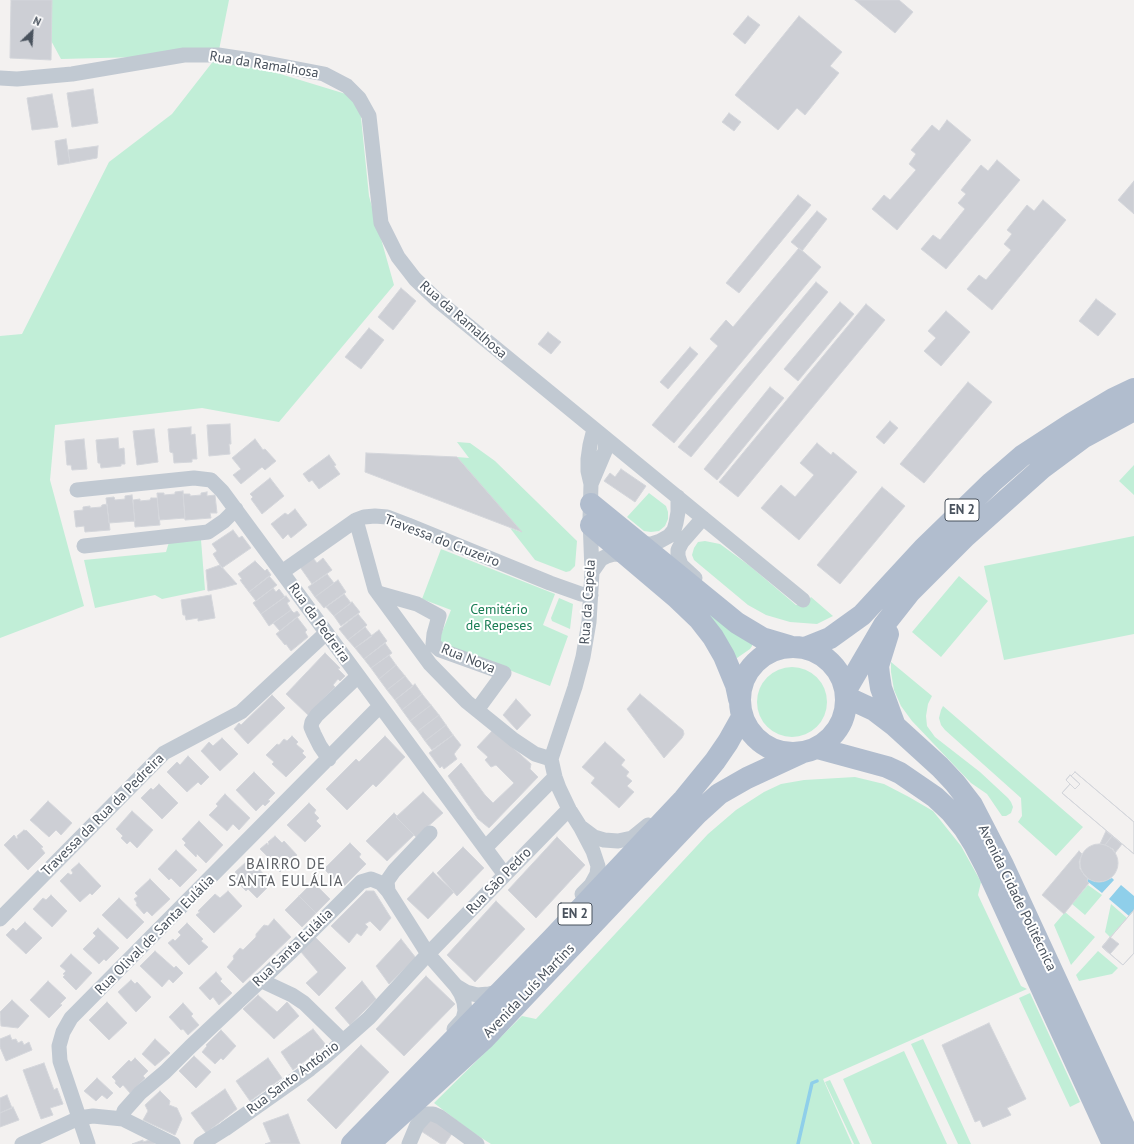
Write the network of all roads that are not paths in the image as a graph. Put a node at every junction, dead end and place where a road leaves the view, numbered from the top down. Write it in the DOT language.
graph roads {
  1 [pos="0,78"];
  2 [pos="1134,389"];
  3 [pos="1134,410"];
  4 [pos="594,429"];
  5 [pos="606,439"];
  6 [pos="77,490"];
  7 [pos="678,497"];
  8 [pos="591,508"];
  9 [pos="236,509"];
  10 [pos="703,518"];
  11 [pos="356,520"];
  12 [pos="84,546"];
  13 [pos="634,550"];
  14 [pos="670,568"];
  15 [pos="282,572"];
  16 [pos="592,572"];
  17 [pos="378,593"];
  18 [pos="591,594"];
  19 [pos="803,600"];
  20 [pos="720,609"];
  21 [pos="892,614"];
  22 [pos="326,633"];
  23 [pos="797,647"];
  24 [pos="358,676"];
  25 [pos="846,693"];
  26 [pos="380,706"];
  27 [pos="740,708"];
  28 [pos="477,710"];
  29 [pos="895,726"];
  30 [pos="809,751"];
  31 [pos="329,759"];
  32 [pos="550,759"];
  33 [pos="555,777"];
  34 [pos="684,799"];
  35 [pos="569,809"];
  36 [pos="581,828"];
  37 [pos="430,833"];
  38 [pos="485,848"];
  39 [pos="505,875"];
  40 [pos="388,891"];
  41 [pos="0,919"];
  42 [pos="560,930"];
  43 [pos="428,954"];
  44 [pos="260,980"];
  45 [pos="456,986"];
  46 [pos="501,991"];
  47 [pos="343,1041"];
  48 [pos="429,1066"];
  49 [pos="402,1105"];
  50 [pos="79,1118"];
  51 [pos="123,1119"];
  52 [pos="22,1144"];
  53 [pos="88,1144"];
  54 [pos="173,1144"];
  55 [pos="202,1144"];
  56 [pos="352,1144"];
  57 [pos="361,1144"];
  58 [pos="369,1144"];
  59 [pos="382,1144"];
  60 [pos="409,1144"];
  61 [pos="477,1144"];
  62 [pos="1113,1144"];
  63 [pos="1132,1144"];
  1 -- 4 [label="street, Rua da Ramalhosa"];
  2 -- 23 [label="main road, EN 2"];
  3 -- 21 [label="main road, EN 2"];
  4 -- 5 [label="street, Rua da Ramalhosa"];
  4 -- 8 [label="street"];
  5 -- 7 [label="street, Rua da Ramalhosa"];
  5 -- 8 [label="street, Rua da Capela"];
  6 -- 9 [label="street, Rua da Pedreira"];
  7 -- 10 [label="street, Rua da Ramalhosa"];
  7 -- 13 [label="street"];
  8 -- 13 [label="main road"];
  8 -- 14 [label="street"];
  8 -- 16 [label="street, Rua da Capela"];
  9 -- 12 [label="street"];
  9 -- 15 [label="street, Rua da Pedreira"];
  10 -- 19 [label="street, Rua da Ramalhosa"];
  10 -- 20 [label="street"];
  11 -- 15 [label="street, Travessa do Cruzeiro"];
  11 -- 17 [label="street, Rua Nova"];
  11 -- 18 [label="street, Travessa do Cruzeiro"];
  13 -- 14 [label="main road"];
  13 -- 16 [label="street"];
  13 -- 27 [label="main road"];
  14 -- 20 [label="main road"];
  15 -- 22 [label="street, Rua da Pedreira"];
  16 -- 18 [label="street, Rua da Capela"];
  17 -- 28 [label="street, Rua Nova"];
  17 -- 28 [label="street, Rua Nova"];
  18 -- 32 [label="street, Rua da Capela"];
  20 -- 23 [label="main road"];
  21 -- 25 [label="main road, EN 2"];
  21 -- 29 [label="main road"];
  22 -- 24 [label="street, Rua da Pedreira"];
  22 -- 41 [label="street, Travessa da Rua da Pedreira"];
  23 -- 25 [label="main road"];
  23 -- 27 [label="main road, EN 2"];
  24 -- 26 [label="street, Rua da Pedreira"];
  24 -- 31 [label="street"];
  25 -- 29 [label="main road, Avenida Cidade Politécnica"];
  25 -- 30 [label="main road, EN 2"];
  26 -- 31 [label="street, Rua Olival de Santa Eulália"];
  26 -- 38 [label="street, Rua da Pedreira"];
  27 -- 30 [label="main road"];
  27 -- 34 [label="main road, Avenida Luís Martins / EN 2"];
  28 -- 32 [label="street, Rua Nova"];
  29 -- 63 [label="main road, Avenida Cidade Politécnica"];
  30 -- 49 [label="main road, Avenida Luís Martins / EN 2"];
  30 -- 62 [label="main road, Avenida Cidade Politécnica"];
  31 -- 50 [label="street, Rua Olival de Santa Eulália"];
  32 -- 33 [label="street"];
  33 -- 35 [label="street"];
  33 -- 38 [label="street"];
  34 -- 36 [label="street"];
  34 -- 42 [label="main road, Avenida Luís Martins / EN 2"];
  35 -- 36 [label="street"];
  35 -- 39 [label="street, Rua São Pedro"];
  36 -- 42 [label="street"];
  37 -- 40 [label="street"];
  38 -- 39 [label="street, Rua da Pedreira"];
  39 -- 43 [label="street, Rua São Pedro"];
  40 -- 43 [label="street, Rua Santa Eulália"];
  40 -- 44 [label="street, Rua Santa Eulália"];
  42 -- 46 [label="main road, Avenida Luís Martins / EN 2"];
  43 -- 45 [label="street, Rua Santa Eulália"];
  43 -- 47 [label="street, Rua Santo António"];
  44 -- 47 [label="street"];
  44 -- 51 [label="street, Rua Santa Eulália"];
  45 -- 46 [label="street"];
  45 -- 48 [label="street"];
  46 -- 48 [label="main road, Avenida Luís Martins / EN 2"];
  47 -- 55 [label="street, Rua Santo António"];
  48 -- 49 [label="main road, Avenida Luís Martins / EN 2"];
  49 -- 56 [label="main road, Avenida Luís Martins"];
  49 -- 57 [label="street"];
  49 -- 58 [label="main road, Avenida Luís Martins"];
  49 -- 59 [label="street"];
  50 -- 51 [label="street"];
  50 -- 52 [label="street"];
  50 -- 53 [label="street, Rua Olival de Santa Eulália"];
  51 -- 54 [label="street"];
  60 -- 61 [label="street"];
}
